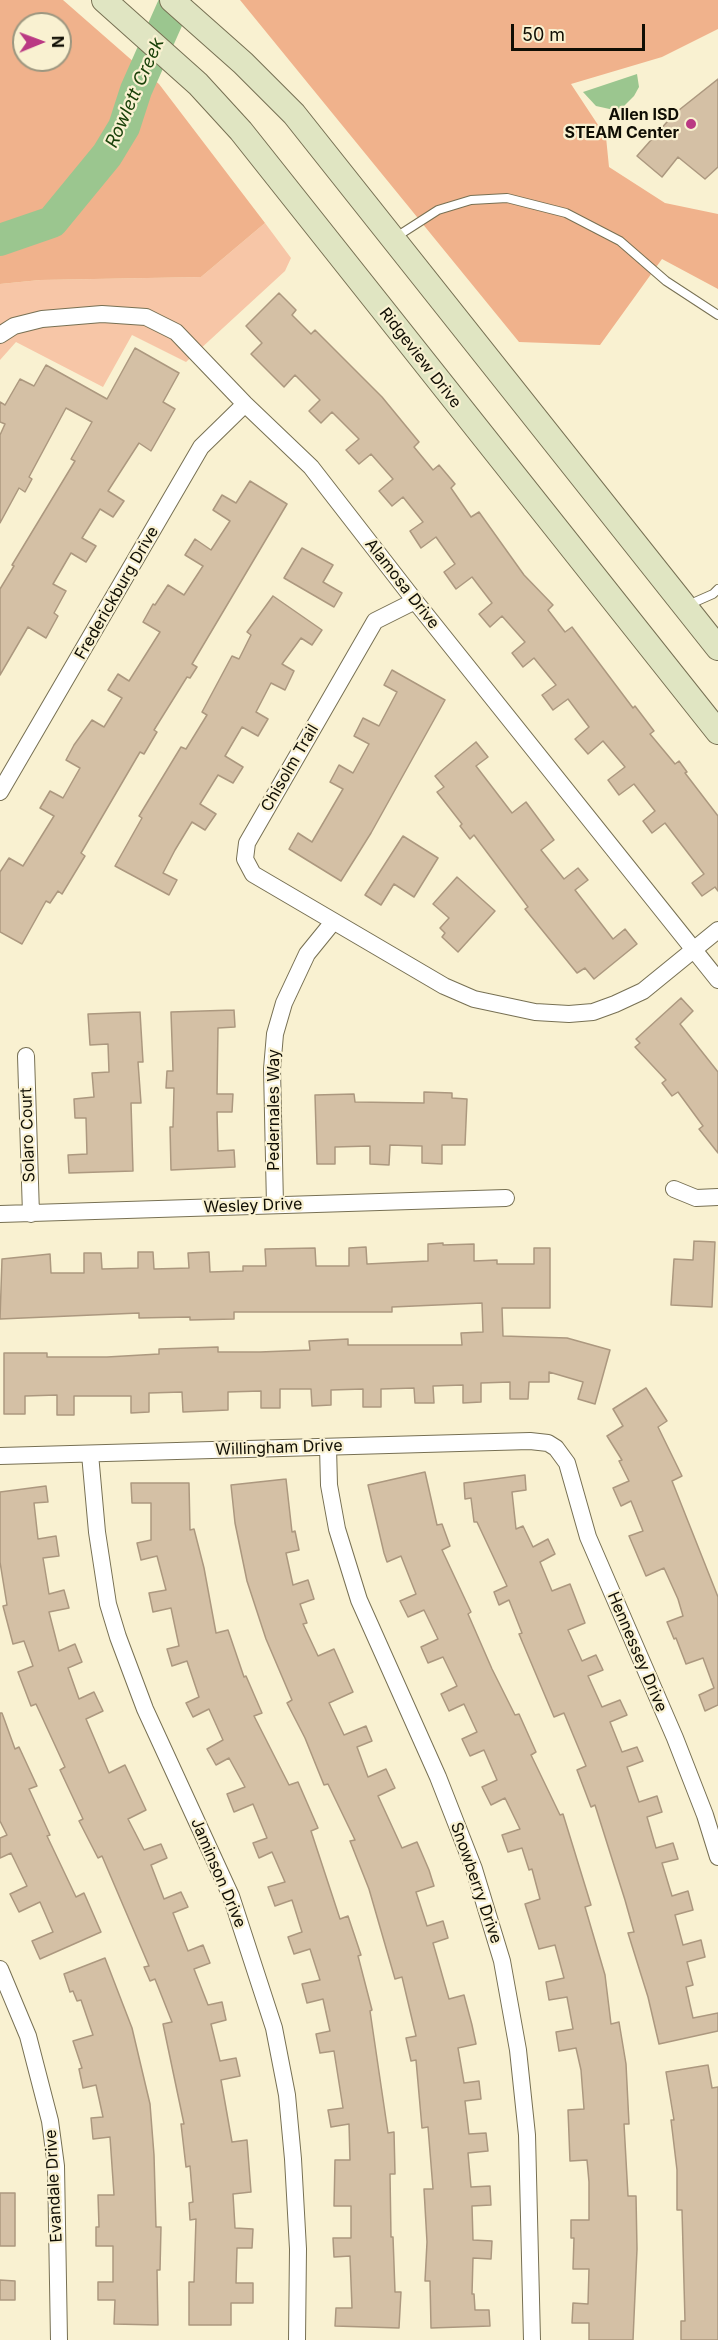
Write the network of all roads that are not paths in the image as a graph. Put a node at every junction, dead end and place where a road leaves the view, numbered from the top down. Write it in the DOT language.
graph roads {
  1 [pos="104,0"];
  2 [pos="172,0"];
  3 [pos="393,239"];
  4 [pos="718,315"];
  5 [pos="7,331"];
  6 [pos="245,404"];
  7 [pos="718,589"];
  8 [pos="415,601"];
  9 [pos="685,606"];
  10 [pos="718,648"];
  11 [pos="718,732"];
  12 [pos="0,792"];
  13 [pos="333,922"];
  14 [pos="718,930"];
  15 [pos="693,950"];
  16 [pos="718,980"];
  17 [pos="26,1056"];
  18 [pos="674,1189"];
  19 [pos="506,1197"];
  20 [pos="718,1197"];
  21 [pos="275,1205"];
  22 [pos="0,1214"];
  23 [pos="31,1214"];
  24 [pos="328,1447"];
  25 [pos="556,1448"];
  26 [pos="90,1454"];
  27 [pos="0,1456"];
  28 [pos="718,1857"];
  29 [pos="0,1969"];
  30 [pos="58,2340"];
  31 [pos="297,2340"];
  32 [pos="532,2340"];
  1 -- 11 [label="main road, Ridgeview Drive"];
  2 -- 3 [label="main road"];
  3 -- 4 [label="lane"];
  3 -- 9 [label="main road"];
  5 -- 6 [label="street, Alamosa Drive"];
  6 -- 8 [label="street, Alamosa Drive"];
  6 -- 12 [label="street, Frederickburg Drive"];
  7 -- 9 [label="lane"];
  8 -- 13 [label="street, Chisolm Trail"];
  8 -- 15 [label="street, Alamosa Drive"];
  9 -- 10 [label="main road"];
  13 -- 15 [label="street, Chisolm Trail"];
  13 -- 21 [label="street, Pedernales Way"];
  14 -- 15 [label="street, Chisolm Trail"];
  15 -- 16 [label="street, Alamosa Drive"];
  17 -- 23 [label="street, Solaro Court"];
  18 -- 20 [label="street"];
  19 -- 21 [label="street, Wesley Drive"];
  21 -- 23 [label="street, Wesley Drive"];
  22 -- 23 [label="street, Wesley Drive"];
  24 -- 25 [label="street, Willingham Drive"];
  24 -- 26 [label="street, Willingham Drive"];
  24 -- 32 [label="street, Snowberry Drive"];
  25 -- 28 [label="street, Hennessey Drive"];
  26 -- 27 [label="street, Willingham Drive"];
  26 -- 31 [label="street, Jaminson Drive"];
  29 -- 30 [label="street, Evandale Drive"];
}
